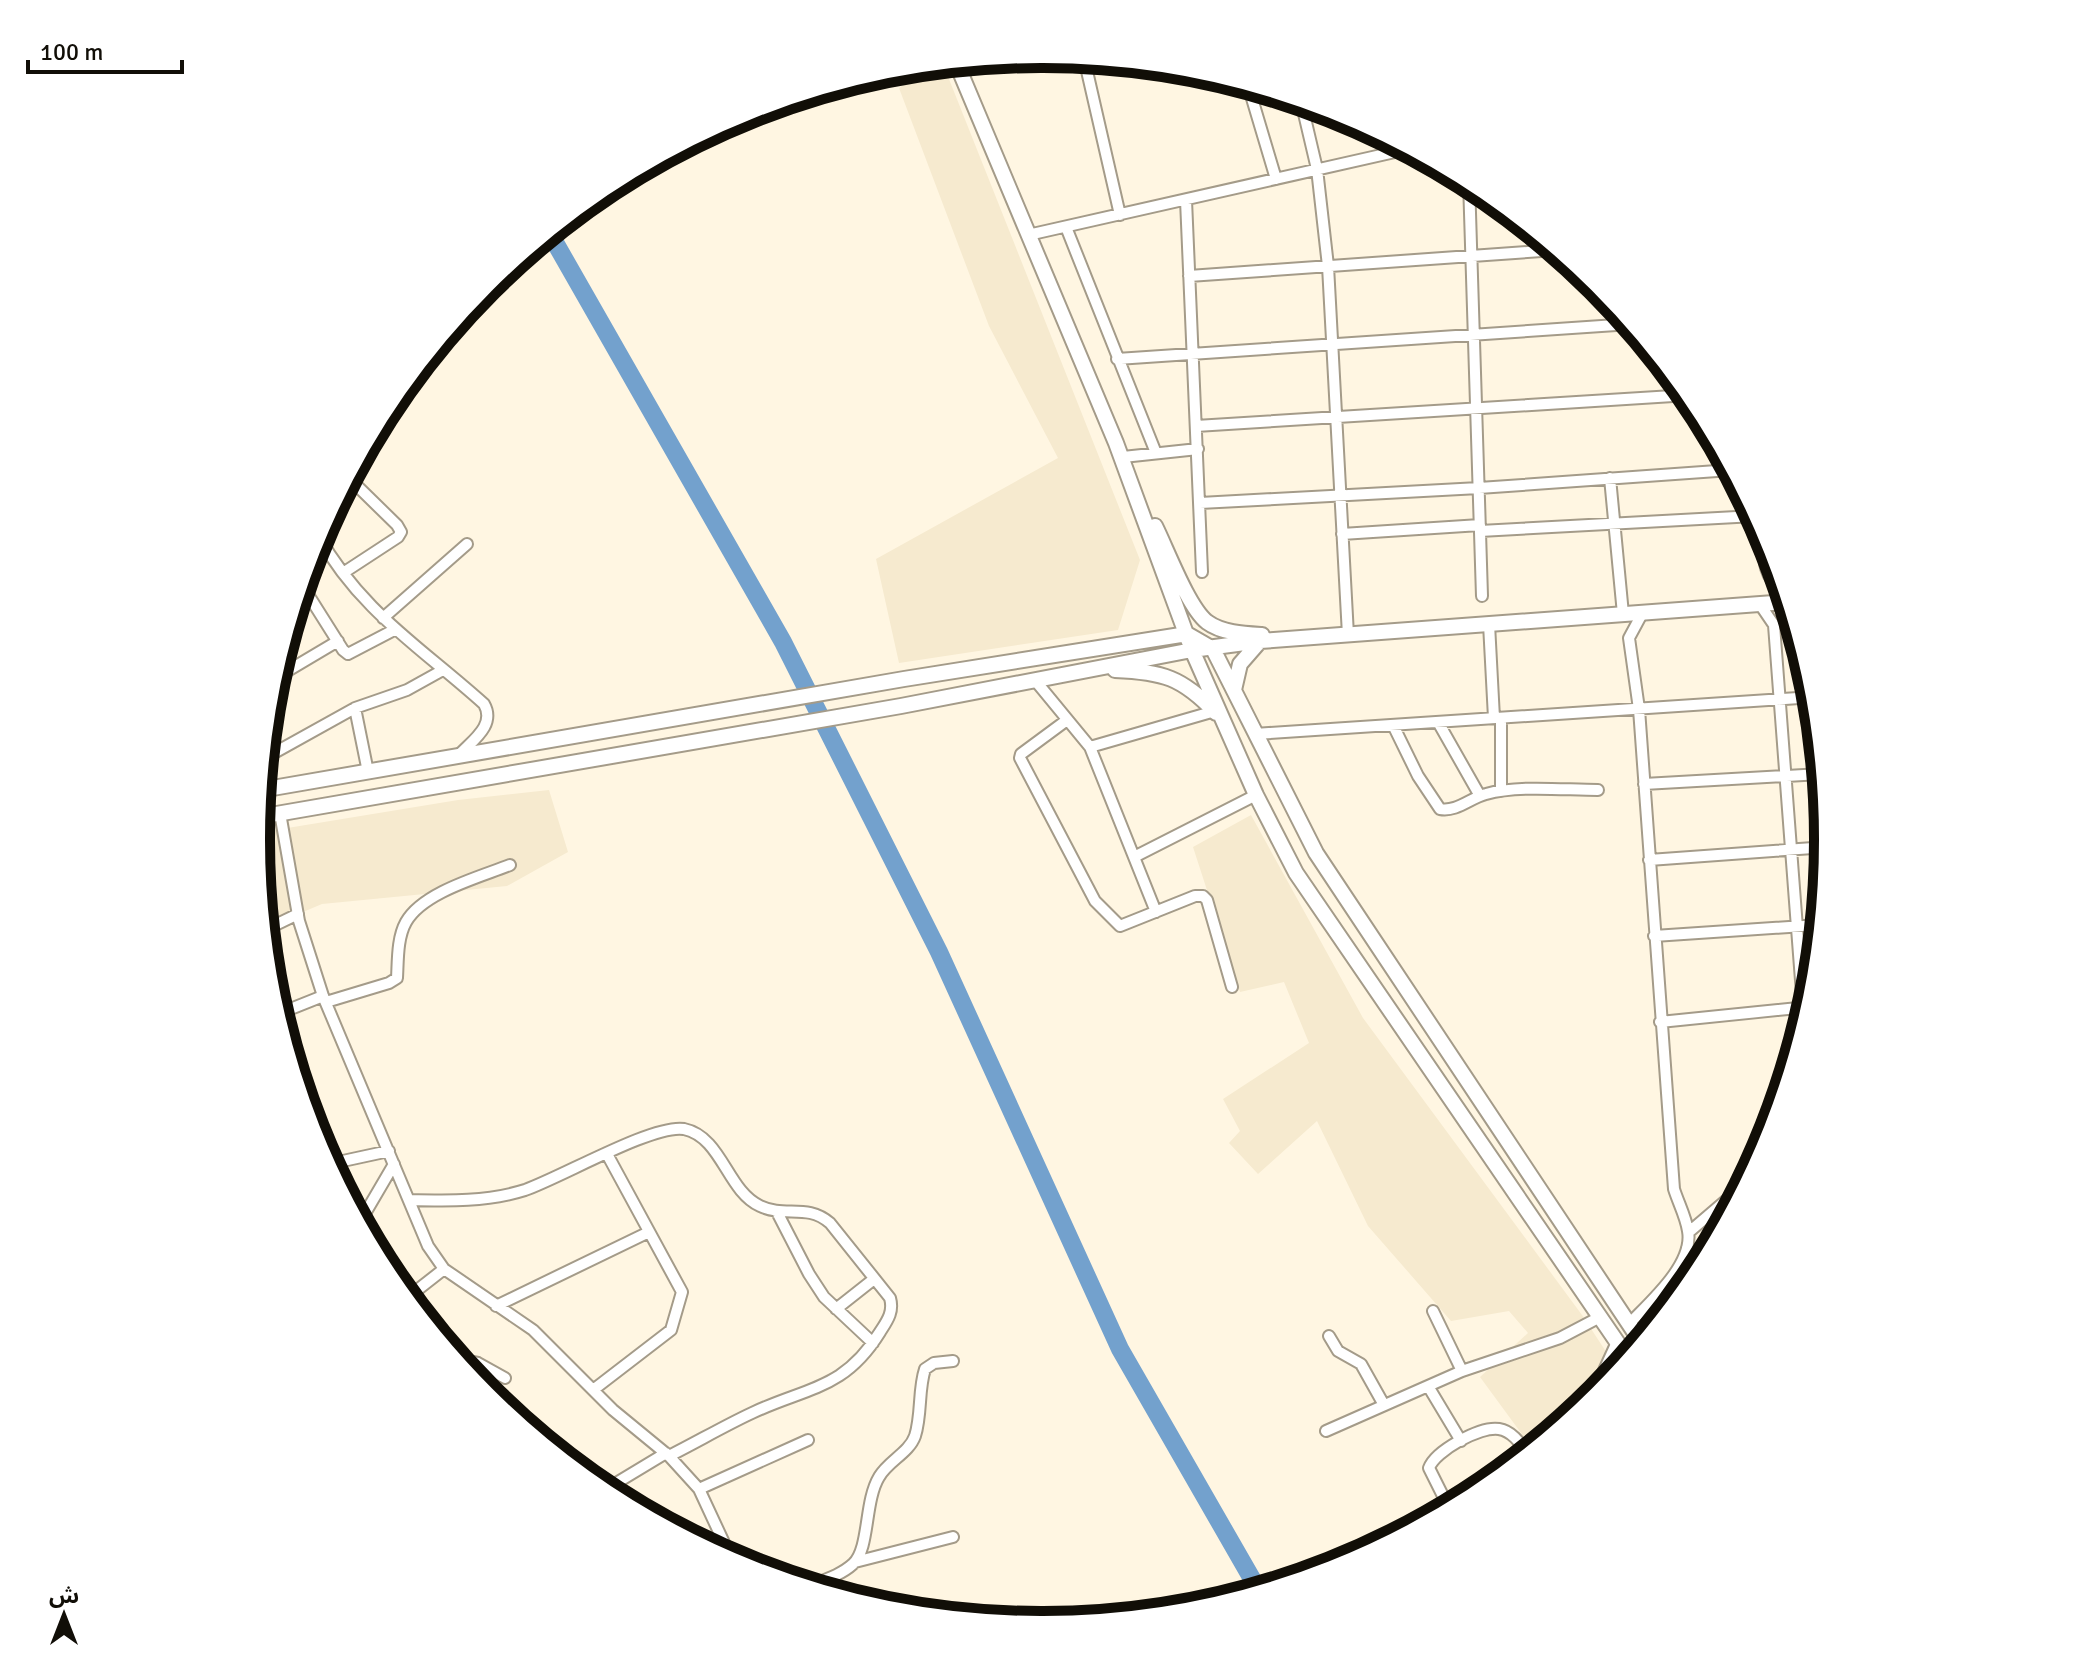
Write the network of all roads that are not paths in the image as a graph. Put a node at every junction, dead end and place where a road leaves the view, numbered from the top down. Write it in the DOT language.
graph roads {
  1 [pos="1087,70"];
  2 [pos="961,73"];
  3 [pos="1252,97"];
  4 [pos="1304,114"];
  5 [pos="1392,153"];
  6 [pos="1317,169"];
  7 [pos="1276,179"];
  8 [pos="1470,197"];
  9 [pos="1186,200"];
  10 [pos="1120,215"];
  11 [pos="1066,227"];
  12 [pos="1028,235"];
  13 [pos="1541,251"];
  14 [pos="1472,256"];
  15 [pos="1328,266"];
  16 [pos="1189,276"];
  17 [pos="1617,325"];
  18 [pos="1475,335"];
  19 [pos="1332,344"];
  20 [pos="1193,353"];
  21 [pos="1117,359"];
  22 [pos="1672,396"];
  23 [pos="1477,408"];
  24 [pos="1337,417"];
  25 [pos="1196,426"];
  26 [pos="1116,443"];
  27 [pos="1198,449"];
  28 [pos="1156,453"];
  29 [pos="1123,457"];
  30 [pos="1719,471"];
  31 [pos="1610,478"];
  32 [pos="357,486"];
  33 [pos="1479,488"];
  34 [pos="1340,495"];
  35 [pos="1200,503"];
  36 [pos="1743,517"];
  37 [pos="1613,524"];
  38 [pos="1480,528"];
  39 [pos="1342,534"];
  40 [pos="467,544"];
  41 [pos="328,552"];
  42 [pos="1202,572"];
  43 [pos="343,573"];
  44 [pos="1482,596"];
  45 [pos="310,597"];
  46 [pos="1776,602"];
  47 [pos="1759,603"];
  48 [pos="1643,612"];
  49 [pos="1623,614"];
  50 [pos="383,618"];
  51 [pos="1489,624"];
  52 [pos="394,630"];
  53 [pos="1187,634"];
  54 [pos="1348,635"];
  55 [pos="1320,637"];
  56 [pos="338,641"];
  57 [pos="1260,641"];
  58 [pos="1213,649"];
  59 [pos="1192,650"];
  60 [pos="1090,668"];
  61 [pos="290,670"];
  62 [pos="443,670"];
  63 [pos="1034,679"];
  64 [pos="1234,690"];
  65 [pos="1800,698"];
  66 [pos="1781,699"];
  67 [pos="355,708"];
  68 [pos="1639,709"];
  69 [pos="1218,715"];
  70 [pos="1497,718"];
  71 [pos="1067,720"];
  72 [pos="1438,722"];
  73 [pos="1393,725"];
  74 [pos="1255,734"];
  75 [pos="1090,747"];
  76 [pos="276,752"];
  77 [pos="458,757"];
  78 [pos="368,772"];
  79 [pos="1811,775"];
  80 [pos="1787,776"];
  81 [pos="1644,784"];
  82 [pos="272,788"];
  83 [pos="1598,790"];
  84 [pos="1501,791"];
  85 [pos="1256,795"];
  86 [pos="1480,796"];
  87 [pos="280,813"];
  88 [pos="271,815"];
  89 [pos="1814,848"];
  90 [pos="1792,850"];
  91 [pos="1134,857"];
  92 [pos="1649,860"];
  93 [pos="510,865"];
  94 [pos="1156,912"];
  95 [pos="298,914"];
  96 [pos="275,925"];
  97 [pos="1798,926"];
  98 [pos="1808,926"];
  99 [pos="1654,936"];
  100 [pos="1802,969"];
  101 [pos="1232,987"];
  102 [pos="325,999"];
  103 [pos="1795,1008"];
  104 [pos="290,1010"];
  105 [pos="1660,1022"];
  106 [pos="389,1151"];
  107 [pos="607,1154"];
  108 [pos="341,1161"];
  109 [pos="394,1164"];
  110 [pos="409,1200"];
  111 [pos="1721,1204"];
  112 [pos="366,1211"];
  113 [pos="777,1212"];
  114 [pos="649,1232"];
  115 [pos="1689,1232"];
  116 [pos="1687,1248"];
  117 [pos="1690,1257"];
  118 [pos="444,1269"];
  119 [pos="874,1279"];
  120 [pos="417,1290"];
  121 [pos="496,1306"];
  122 [pos="836,1309"];
  123 [pos="1433,1311"];
  124 [pos="1600,1317"];
  125 [pos="1629,1324"];
  126 [pos="1635,1333"];
  127 [pos="1329,1336"];
  128 [pos="1617,1342"];
  129 [pos="873,1343"];
  130 [pos="1621,1349"];
  131 [pos="953,1361"];
  132 [pos="475,1362"];
  133 [pos="1607,1365"];
  134 [pos="1462,1371"];
  135 [pos="505,1378"];
  136 [pos="1428,1386"];
  137 [pos="593,1390"];
  138 [pos="1384,1405"];
  139 [pos="1326,1431"];
  140 [pos="808,1440"];
  141 [pos="1461,1441"];
  142 [pos="1521,1444"];
  143 [pos="668,1454"];
  144 [pos="617,1483"];
  145 [pos="699,1489"];
  146 [pos="1444,1498"];
  147 [pos="953,1537"];
  148 [pos="723,1541"];
  149 [pos="855,1562"];
  150 [pos="824,1579"];
  1 -- 10 [label="street"];
  2 -- 12 [label="street"];
  3 -- 7 [label="street"];
  4 -- 6 [label="street"];
  5 -- 6 [label="street"];
  6 -- 7 [label="street"];
  6 -- 15 [label="street"];
  7 -- 9 [label="street"];
  8 -- 14 [label="street"];
  9 -- 10 [label="street"];
  9 -- 16 [label="street"];
  10 -- 11 [label="street"];
  11 -- 12 [label="street"];
  11 -- 21 [label="street"];
  12 -- 26 [label="street"];
  13 -- 14 [label="street"];
  14 -- 15 [label="street"];
  14 -- 18 [label="street"];
  15 -- 16 [label="street"];
  15 -- 19 [label="street"];
  16 -- 20 [label="street"];
  17 -- 18 [label="street"];
  18 -- 19 [label="street"];
  18 -- 23 [label="street"];
  19 -- 20 [label="street"];
  19 -- 24 [label="street"];
  20 -- 21 [label="street"];
  20 -- 25 [label="street"];
  21 -- 28 [label="street"];
  22 -- 23 [label="street"];
  23 -- 24 [label="street"];
  23 -- 33 [label="street"];
  24 -- 25 [label="street"];
  24 -- 34 [label="street"];
  25 -- 27 [label="street"];
  26 -- 29 [label="street"];
  26 -- 53 [label="street"];
  27 -- 28 [label="street"];
  27 -- 35 [label="street"];
  28 -- 29 [label="street"];
  29 -- 55 [label="street"];
  30 -- 31 [label="street"];
  31 -- 33 [label="street"];
  31 -- 37 [label="street"];
  32 -- 43 [label="street"];
  33 -- 34 [label="street"];
  33 -- 38 [label="street"];
  34 -- 35 [label="street"];
  34 -- 39 [label="street"];
  35 -- 42 [label="street"];
  36 -- 37 [label="street"];
  37 -- 38 [label="street"];
  37 -- 49 [label="street"];
  38 -- 39 [label="street"];
  38 -- 44 [label="street"];
  39 -- 54 [label="street"];
  40 -- 50 [label="street"];
  41 -- 43 [label="street"];
  43 -- 50 [label="street"];
  45 -- 56 [label="street"];
  46 -- 47 [label="street"];
  47 -- 48 [label="street"];
  47 -- 66 [label="street"];
  48 -- 49 [label="street"];
  48 -- 68 [label="street"];
  49 -- 51 [label="street"];
  50 -- 52 [label="street"];
  51 -- 54 [label="street"];
  51 -- 70 [label="street"];
  52 -- 56 [label="street"];
  52 -- 62 [label="street"];
  53 -- 58 [label="street"];
  53 -- 59 [label="street"];
  53 -- 77 [label="street"];
  54 -- 55 [label="street"];
  55 -- 57 [label="street"];
  56 -- 61 [label="street"];
  57 -- 58 [label="street"];
  57 -- 64 [label="street"];
  58 -- 59 [label="street"];
  58 -- 64 [label="street"];
  59 -- 60 [label="street"];
  59 -- 69 [label="street"];
  60 -- 63 [label="street"];
  60 -- 69 [label="street"];
  62 -- 67 [label="street"];
  62 -- 77 [label="street"];
  63 -- 71 [label="street"];
  63 -- 87 [label="street"];
  64 -- 74 [label="street"];
  65 -- 66 [label="street"];
  66 -- 68 [label="street"];
  66 -- 80 [label="street"];
  67 -- 76 [label="street"];
  67 -- 78 [label="street"];
  68 -- 70 [label="street"];
  68 -- 81 [label="street"];
  69 -- 75 [label="street"];
  69 -- 85 [label="street"];
  70 -- 72 [label="street"];
  70 -- 84 [label="street"];
  71 -- 75 [label="street"];
  71 -- 94 [label="street"];
  72 -- 73 [label="street"];
  72 -- 86 [label="street"];
  73 -- 74 [label="street"];
  73 -- 86 [label="street"];
  74 -- 125 [label="street"];
  75 -- 91 [label="street"];
  77 -- 78 [label="street"];
  78 -- 82 [label="street"];
  79 -- 80 [label="street"];
  80 -- 81 [label="street"];
  80 -- 90 [label="street"];
  81 -- 92 [label="street"];
  83 -- 84 [label="street"];
  84 -- 86 [label="street"];
  85 -- 91 [label="street"];
  85 -- 124 [label="street"];
  87 -- 88 [label="street"];
  87 -- 95 [label="street"];
  89 -- 90 [label="street"];
  90 -- 92 [label="street"];
  90 -- 97 [label="street"];
  91 -- 94 [label="street"];
  92 -- 99 [label="street"];
  93 -- 102 [label="street"];
  94 -- 101 [label="street"];
  95 -- 96 [label="street"];
  95 -- 102 [label="street"];
  97 -- 98 [label="street"];
  97 -- 99 [label="street"];
  97 -- 100 [label="street"];
  99 -- 105 [label="street"];
  102 -- 104 [label="street"];
  102 -- 106 [label="street"];
  103 -- 105 [label="street"];
  105 -- 115 [label="street"];
  106 -- 108 [label="street"];
  106 -- 109 [label="street"];
  107 -- 110 [label="street"];
  107 -- 113 [label="street"];
  107 -- 114 [label="street"];
  109 -- 110 [label="street"];
  109 -- 112 [label="street"];
  110 -- 118 [label="street"];
  111 -- 115 [label="street"];
  113 -- 119 [label="street"];
  113 -- 122 [label="street"];
  114 -- 121 [label="street"];
  114 -- 137 [label="street"];
  115 -- 116 [label="street"];
  116 -- 117 [label="street"];
  116 -- 125 [label="street"];
  118 -- 120 [label="street"];
  118 -- 121 [label="street"];
  119 -- 122 [label="street"];
  119 -- 129 [label="street"];
  121 -- 137 [label="street"];
  122 -- 129 [label="street"];
  123 -- 134 [label="street"];
  124 -- 128 [label="street"];
  124 -- 134 [label="street"];
  125 -- 126 [label="street"];
  127 -- 138 [label="street"];
  128 -- 130 [label="street"];
  128 -- 133 [label="street"];
  129 -- 143 [label="street"];
  131 -- 149 [label="street"];
  132 -- 135 [label="street"];
  134 -- 136 [label="street"];
  136 -- 138 [label="street"];
  136 -- 141 [label="street"];
  137 -- 143 [label="street"];
  138 -- 139 [label="street"];
  140 -- 145 [label="street"];
  141 -- 142 [label="street"];
  141 -- 146 [label="street"];
  143 -- 144 [label="street"];
  143 -- 145 [label="street"];
  145 -- 148 [label="street"];
  147 -- 149 [label="street"];
  149 -- 150 [label="street"];
}
